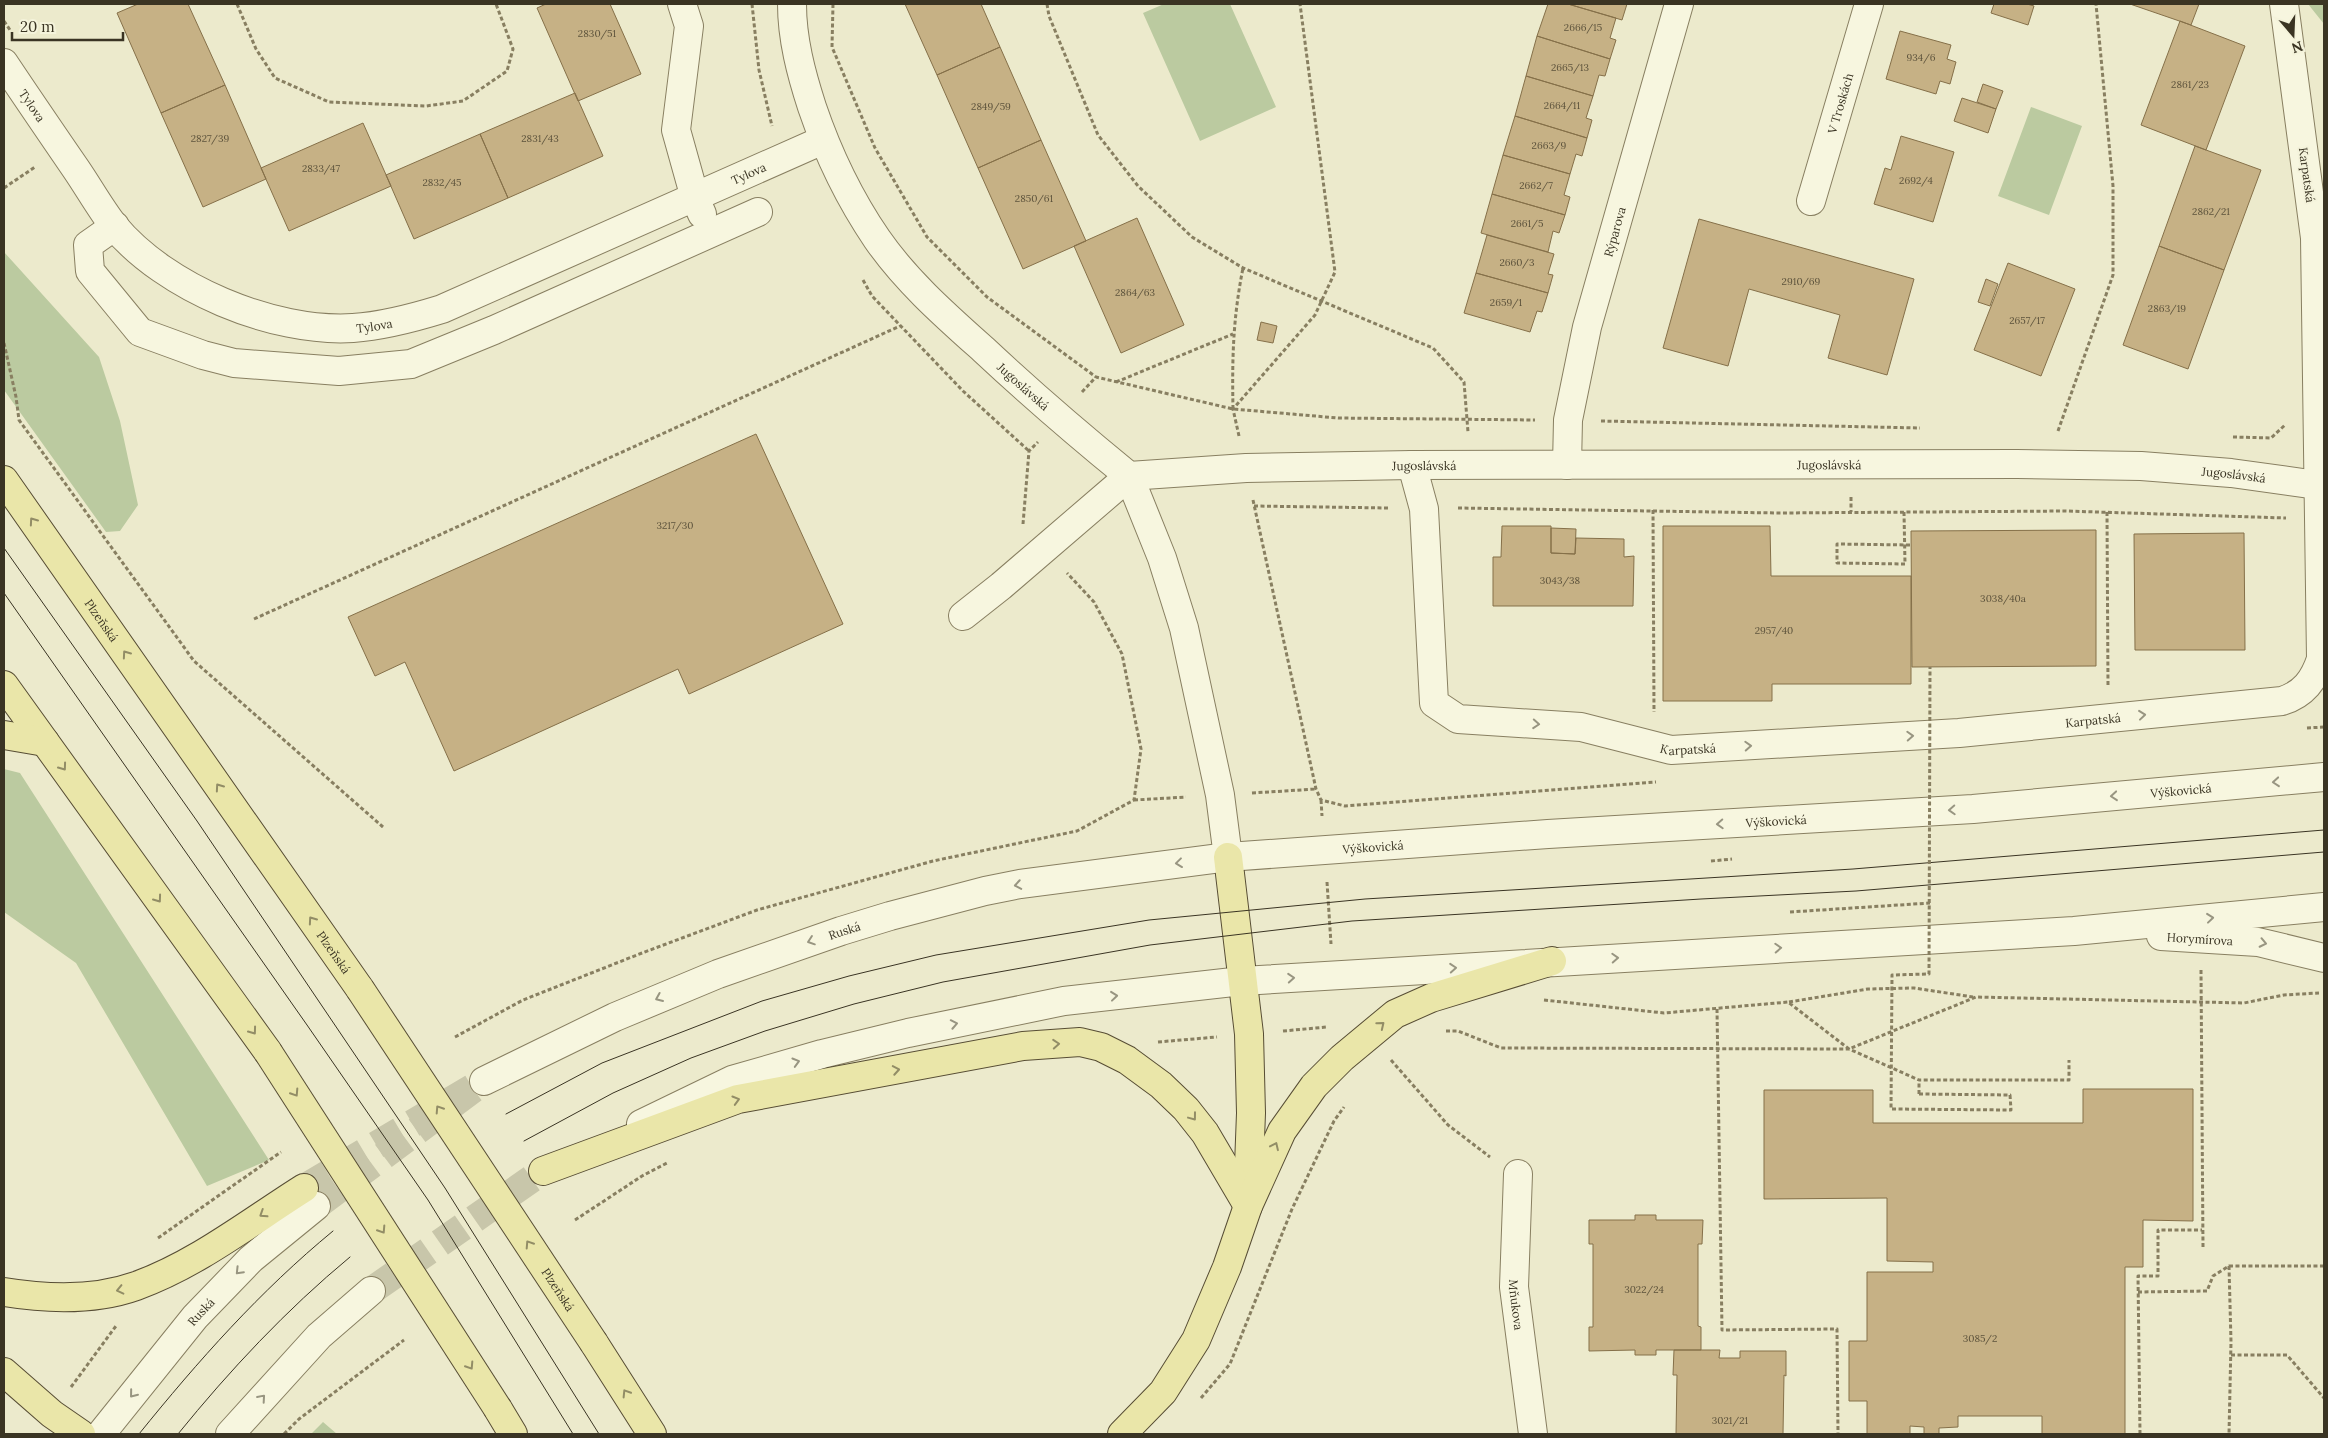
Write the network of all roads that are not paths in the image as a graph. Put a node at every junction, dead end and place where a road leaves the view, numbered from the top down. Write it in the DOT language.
graph roads {
  1 [pos="682,4"];
  2 [pos="792,4"];
  3 [pos="1679,4"];
  4 [pos="1869,4"];
  5 [pos="2284,4"];
  6 [pos="4,64"];
  7 [pos="823,140"];
  8 [pos="695,198"];
  9 [pos="1811,200"];
  10 [pos="758,212"];
  11 [pos="115,226"];
  12 [pos="711,234"];
  13 [pos="1567,464"];
  14 [pos="1412,465"];
  15 [pos="1129,476"];
  16 [pos="4,480"];
  17 [pos="2322,485"];
  18 [pos="963,616"];
  19 [pos="4,685"];
  20 [pos="4,735"];
  21 [pos="44,742"];
  22 [pos="2324,777"];
  23 [pos="1228,857"];
  24 [pos="2324,907"];
  25 [pos="2074,931"];
  26 [pos="2324,958"];
  27 [pos="1552,962"];
  28 [pos="1242,982"];
  29 [pos="484,1081"];
  30 [pos="543,1170"];
  31 [pos="1518,1174"];
  32 [pos="310,1197"];
  33 [pos="1248,1206"];
  34 [pos="372,1291"];
  35 [pos="4,1292"];
  36 [pos="4,1372"];
  37 [pos="81,1434"];
  38 [pos="101,1434"];
  39 [pos="230,1434"];
  40 [pos="513,1434"];
  41 [pos="652,1434"];
  42 [pos="1122,1434"];
  43 [pos="1533,1434"];
  1 -- 8 [label="street"];
  2 -- 7 [label="street, Jugoslávská"];
  3 -- 13 [label="street, Rýparova"];
  4 -- 9 [label="street, V Troskách"];
  5 -- 17 [label="street, Karpatská"];
  6 -- 11 [label="street, Tylova"];
  7 -- 8 [label="street, Tylova"];
  7 -- 15 [label="street, Jugoslávská"];
  8 -- 11 [label="street, Tylova"];
  8 -- 12 [label="street"];
  10 -- 12 [label="street"];
  11 -- 12 [label="street"];
  13 -- 14 [label="street, Jugoslávská"];
  13 -- 17 [label="street, Jugoslávská"];
  14 -- 15 [label="street, Jugoslávská"];
  14 -- 17 [label="street, Karpatská, one-way"];
  15 -- 18 [label="street"];
  15 -- 23 [label="street"];
  41 -- 16 [label="main road, Plzeňská, one-way, bridge"];
  19 -- 21 [label="main road"];
  20 -- 21 [label="main road"];
  21 -- 40 [label="main road, one-way, bridge"];
  22 -- 23 [label="street, Výškovická, one-way"];
  23 -- 28 [label="main road"];
  23 -- 29 [label="street, Ruská, one-way"];
  25 -- 24 [label="street, one-way"];
  25 -- 26 [label="street, Horymírova, one-way"];
  27 -- 25 [label="street, one-way"];
  28 -- 27 [label="street, one-way"];
  33 -- 27 [label="main road, one-way"];
  30 -- 28 [label="street, one-way"];
  28 -- 33 [label="main road"];
  30 -- 33 [label="main road, one-way"];
  31 -- 43 [label="street, Mňukova"];
  32 -- 35 [label="main road, one-way"];
  32 -- 38 [label="street, Ruská, one-way"];
  33 -- 42 [label="main road"];
  39 -- 34 [label="street, one-way"];
  36 -- 37 [label="main road"];
}
